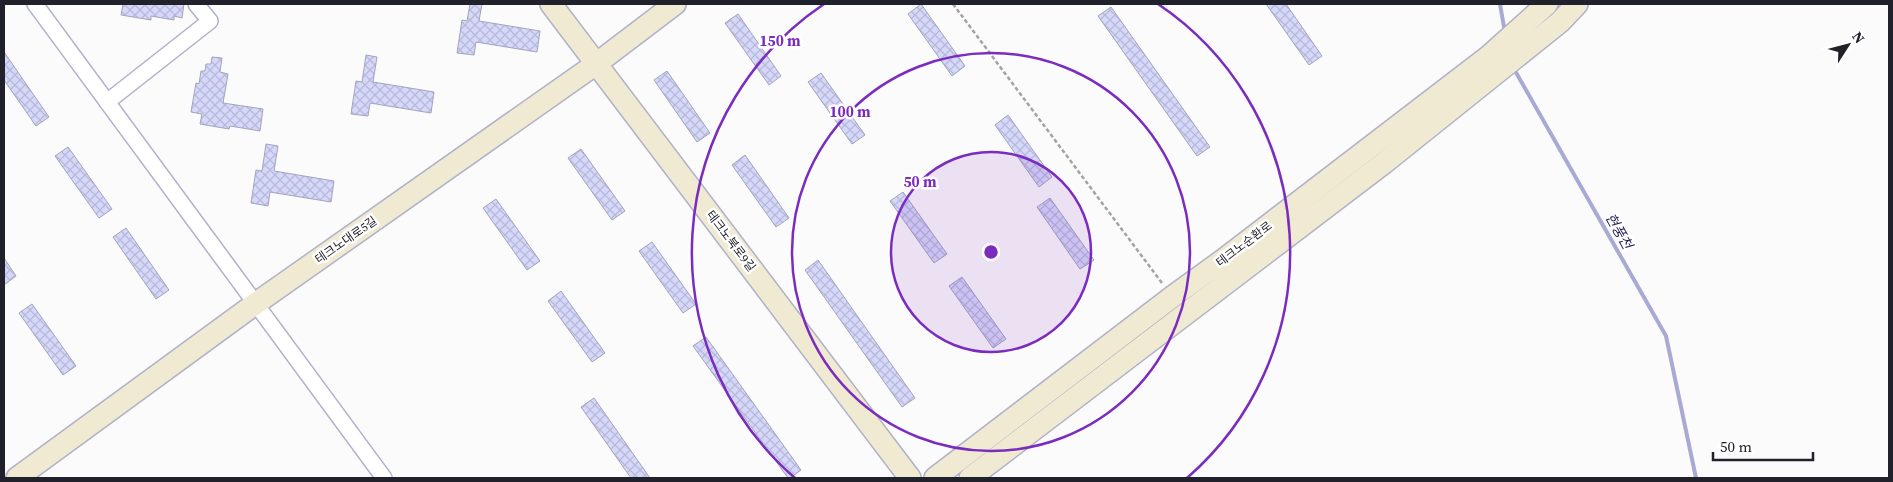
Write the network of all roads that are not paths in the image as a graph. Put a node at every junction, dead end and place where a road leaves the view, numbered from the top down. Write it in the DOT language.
graph roads {
  1 [pos="35,4"];
  2 [pos="196,4"];
  3 [pos="551,4"];
  4 [pos="676,4"];
  5 [pos="1547,4"];
  6 [pos="1577,4"];
  7 [pos="1498,59"];
  8 [pos="596,64"];
  9 [pos="107,102"];
  10 [pos="255,304"];
  11 [pos="17,478"];
  12 [pos="384,478"];
  13 [pos="910,478"];
  14 [pos="935,478"];
  15 [pos="970,478"];
  1 -- 9 [label="street"];
  2 -- 9 [label="street"];
  3 -- 8 [label="street, 테크노북로9길"];
  4 -- 8 [label="street, 테크노대로5길"];
  5 -- 7 [label="street, 테크노순환로"];
  6 -- 7 [label="street, 테크노순환로"];
  7 -- 14 [label="street, 테크노순환로"];
  7 -- 15 [label="street, 테크노순환로"];
  8 -- 10 [label="street, 테크노대로5길"];
  8 -- 13 [label="street, 테크노북로9길"];
  9 -- 10 [label="street"];
  10 -- 11 [label="street, 테크노대로5길"];
  10 -- 12 [label="street"];
}
